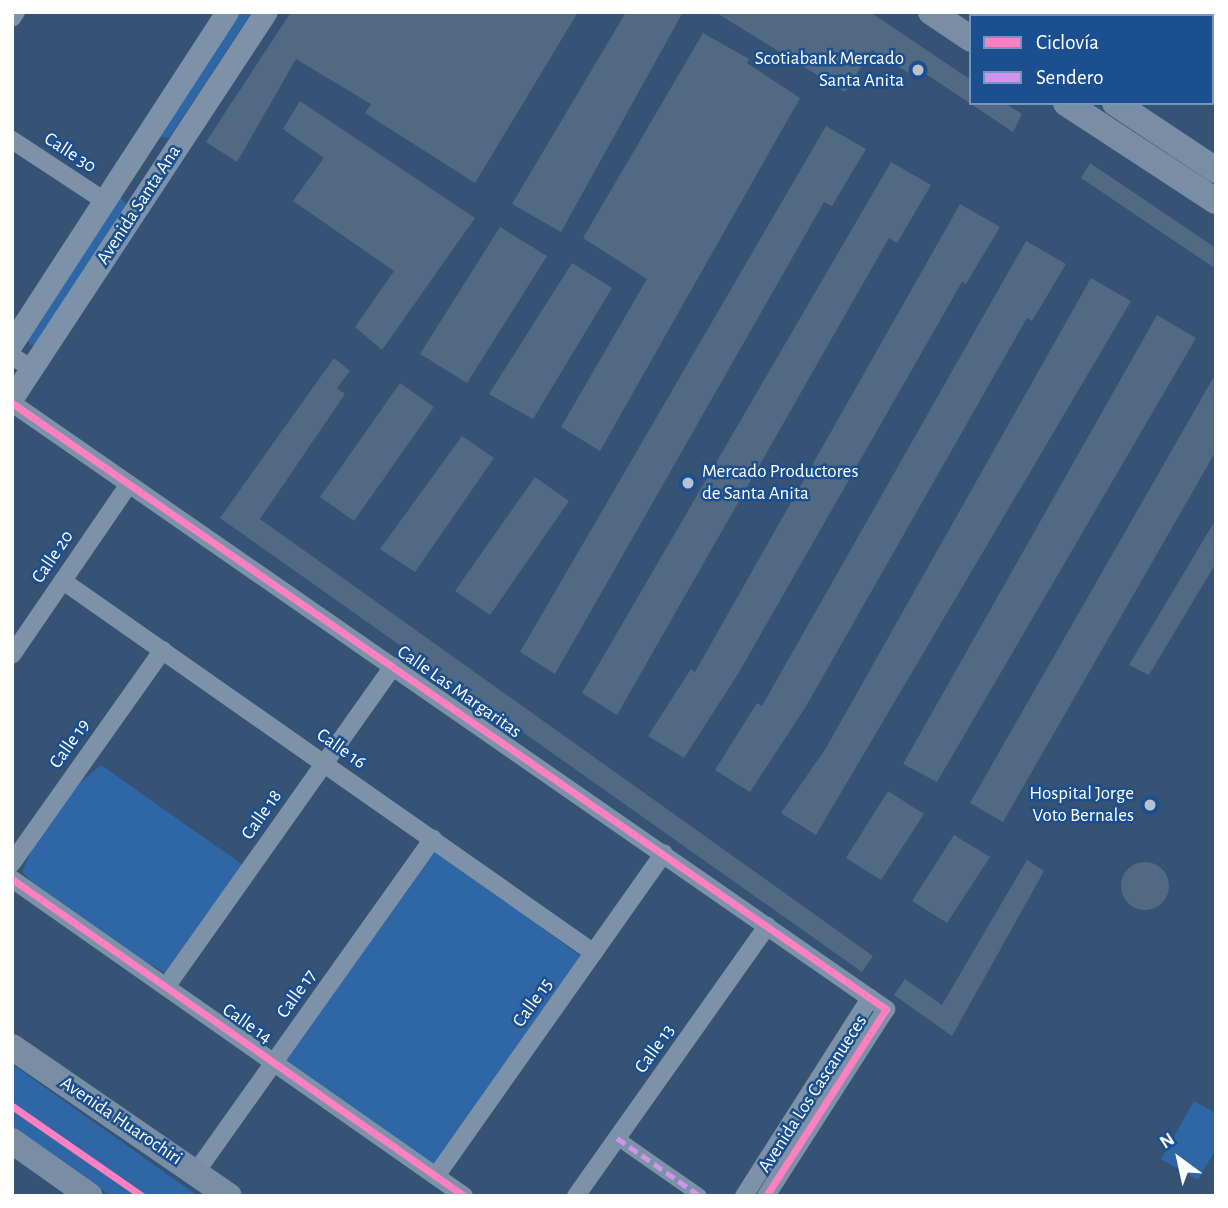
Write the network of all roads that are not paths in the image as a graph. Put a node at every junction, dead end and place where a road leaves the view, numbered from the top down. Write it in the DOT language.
graph roads {
  1 [pos="16,12"];
  2 [pos="227,12"];
  3 [pos="266,12"];
  4 [pos="931,12"];
  5 [pos="12,18"];
  6 [pos="969,38"];
  7 [pos="1069,105"];
  8 [pos="1118,105"];
  9 [pos="12,140"];
  10 [pos="1216,170"];
  11 [pos="105,201"];
  12 [pos="1216,201"];
  13 [pos="12,343"];
  14 [pos="12,356"];
  15 [pos="32,369"];
  16 [pos="12,401"];
  17 [pos="129,484"];
  18 [pos="63,581"];
  19 [pos="163,650"];
  20 [pos="12,655"];
  21 [pos="393,666"];
  22 [pos="324,763"];
  23 [pos="433,839"];
  24 [pos="664,853"];
  25 [pos="12,863"];
  26 [pos="12,879"];
  27 [pos="767,926"];
  28 [pos="594,953"];
  29 [pos="166,987"];
  30 [pos="870,998"];
  31 [pos="886,1009"];
  32 [pos="12,1047"];
  33 [pos="274,1063"];
  34 [pos="827,1066"];
  35 [pos="843,1077"];
  36 [pos="786,1131"];
  37 [pos="617,1138"];
  38 [pos="802,1140"];
  39 [pos="12,1141"];
  40 [pos="197,1172"];
  41 [pos="436,1176"];
  42 [pos="90,1196"];
  43 [pos="229,1196"];
  44 [pos="464,1196"];
  45 [pos="576,1196"];
  46 [pos="700,1196"];
  47 [pos="744,1196"];
  48 [pos="766,1196"];
  1 -- 5 [label="street"];
  2 -- 11 [label="street, Avenida Santa Ana"];
  3 -- 15 [label="street, Avenida Santa Ana"];
  4 -- 6 [label="main road"];
  7 -- 12 [label="main road"];
  8 -- 10 [label="main road"];
  9 -- 11 [label="street, Calle 30"];
  11 -- 13 [label="street, Avenida Santa Ana"];
  14 -- 15 [label="street"];
  15 -- 16 [label="street, Avenida Santa Ana"];
  16 -- 17 [label="street, Calle Las Margaritas"];
  17 -- 18 [label="street, Calle 20"];
  17 -- 21 [label="street, Calle Las Margaritas"];
  18 -- 19 [label="street, Calle 16"];
  18 -- 20 [label="street, Calle 20"];
  19 -- 22 [label="street, Calle 16"];
  19 -- 25 [label="street, Calle 19"];
  21 -- 22 [label="street, Calle 18"];
  21 -- 24 [label="street, Calle Las Margaritas"];
  22 -- 23 [label="street, Calle 16"];
  22 -- 29 [label="street, Calle 18"];
  23 -- 28 [label="street, Calle 16"];
  23 -- 33 [label="street, Calle 17"];
  24 -- 27 [label="street, Calle Las Margaritas"];
  24 -- 28 [label="street, Calle 15"];
  26 -- 29 [label="street, Calle 14"];
  27 -- 30 [label="street, Calle Las Margaritas"];
  27 -- 37 [label="street, Calle 13"];
  28 -- 41 [label="street, Calle 15"];
  29 -- 33 [label="street, Calle 14"];
  30 -- 31 [label="street, Calle Las Margaritas"];
  30 -- 34 [label="street, Avenida Los Cascanueces"];
  31 -- 35 [label="street, Avenida Los Cascanueces"];
  32 -- 40 [label="main road, Avenida Huarochiri"];
  33 -- 40 [label="street, Calle 17"];
  33 -- 41 [label="street, Calle 14"];
  34 -- 35 [label="street"];
  34 -- 36 [label="street, Avenida Los Cascanueces"];
  35 -- 38 [label="street, Avenida Los Cascanueces"];
  36 -- 38 [label="street"];
  36 -- 47 [label="street, Avenida Los Cascanueces"];
  37 -- 45 [label="street, Calle 13"];
  37 -- 46 [label="street"];
  38 -- 48 [label="street, Avenida Los Cascanueces"];
  39 -- 42 [label="main road"];
  40 -- 43 [label="main road, Avenida Huarochiri"];
  41 -- 44 [label="street, Calle 14"];
}
